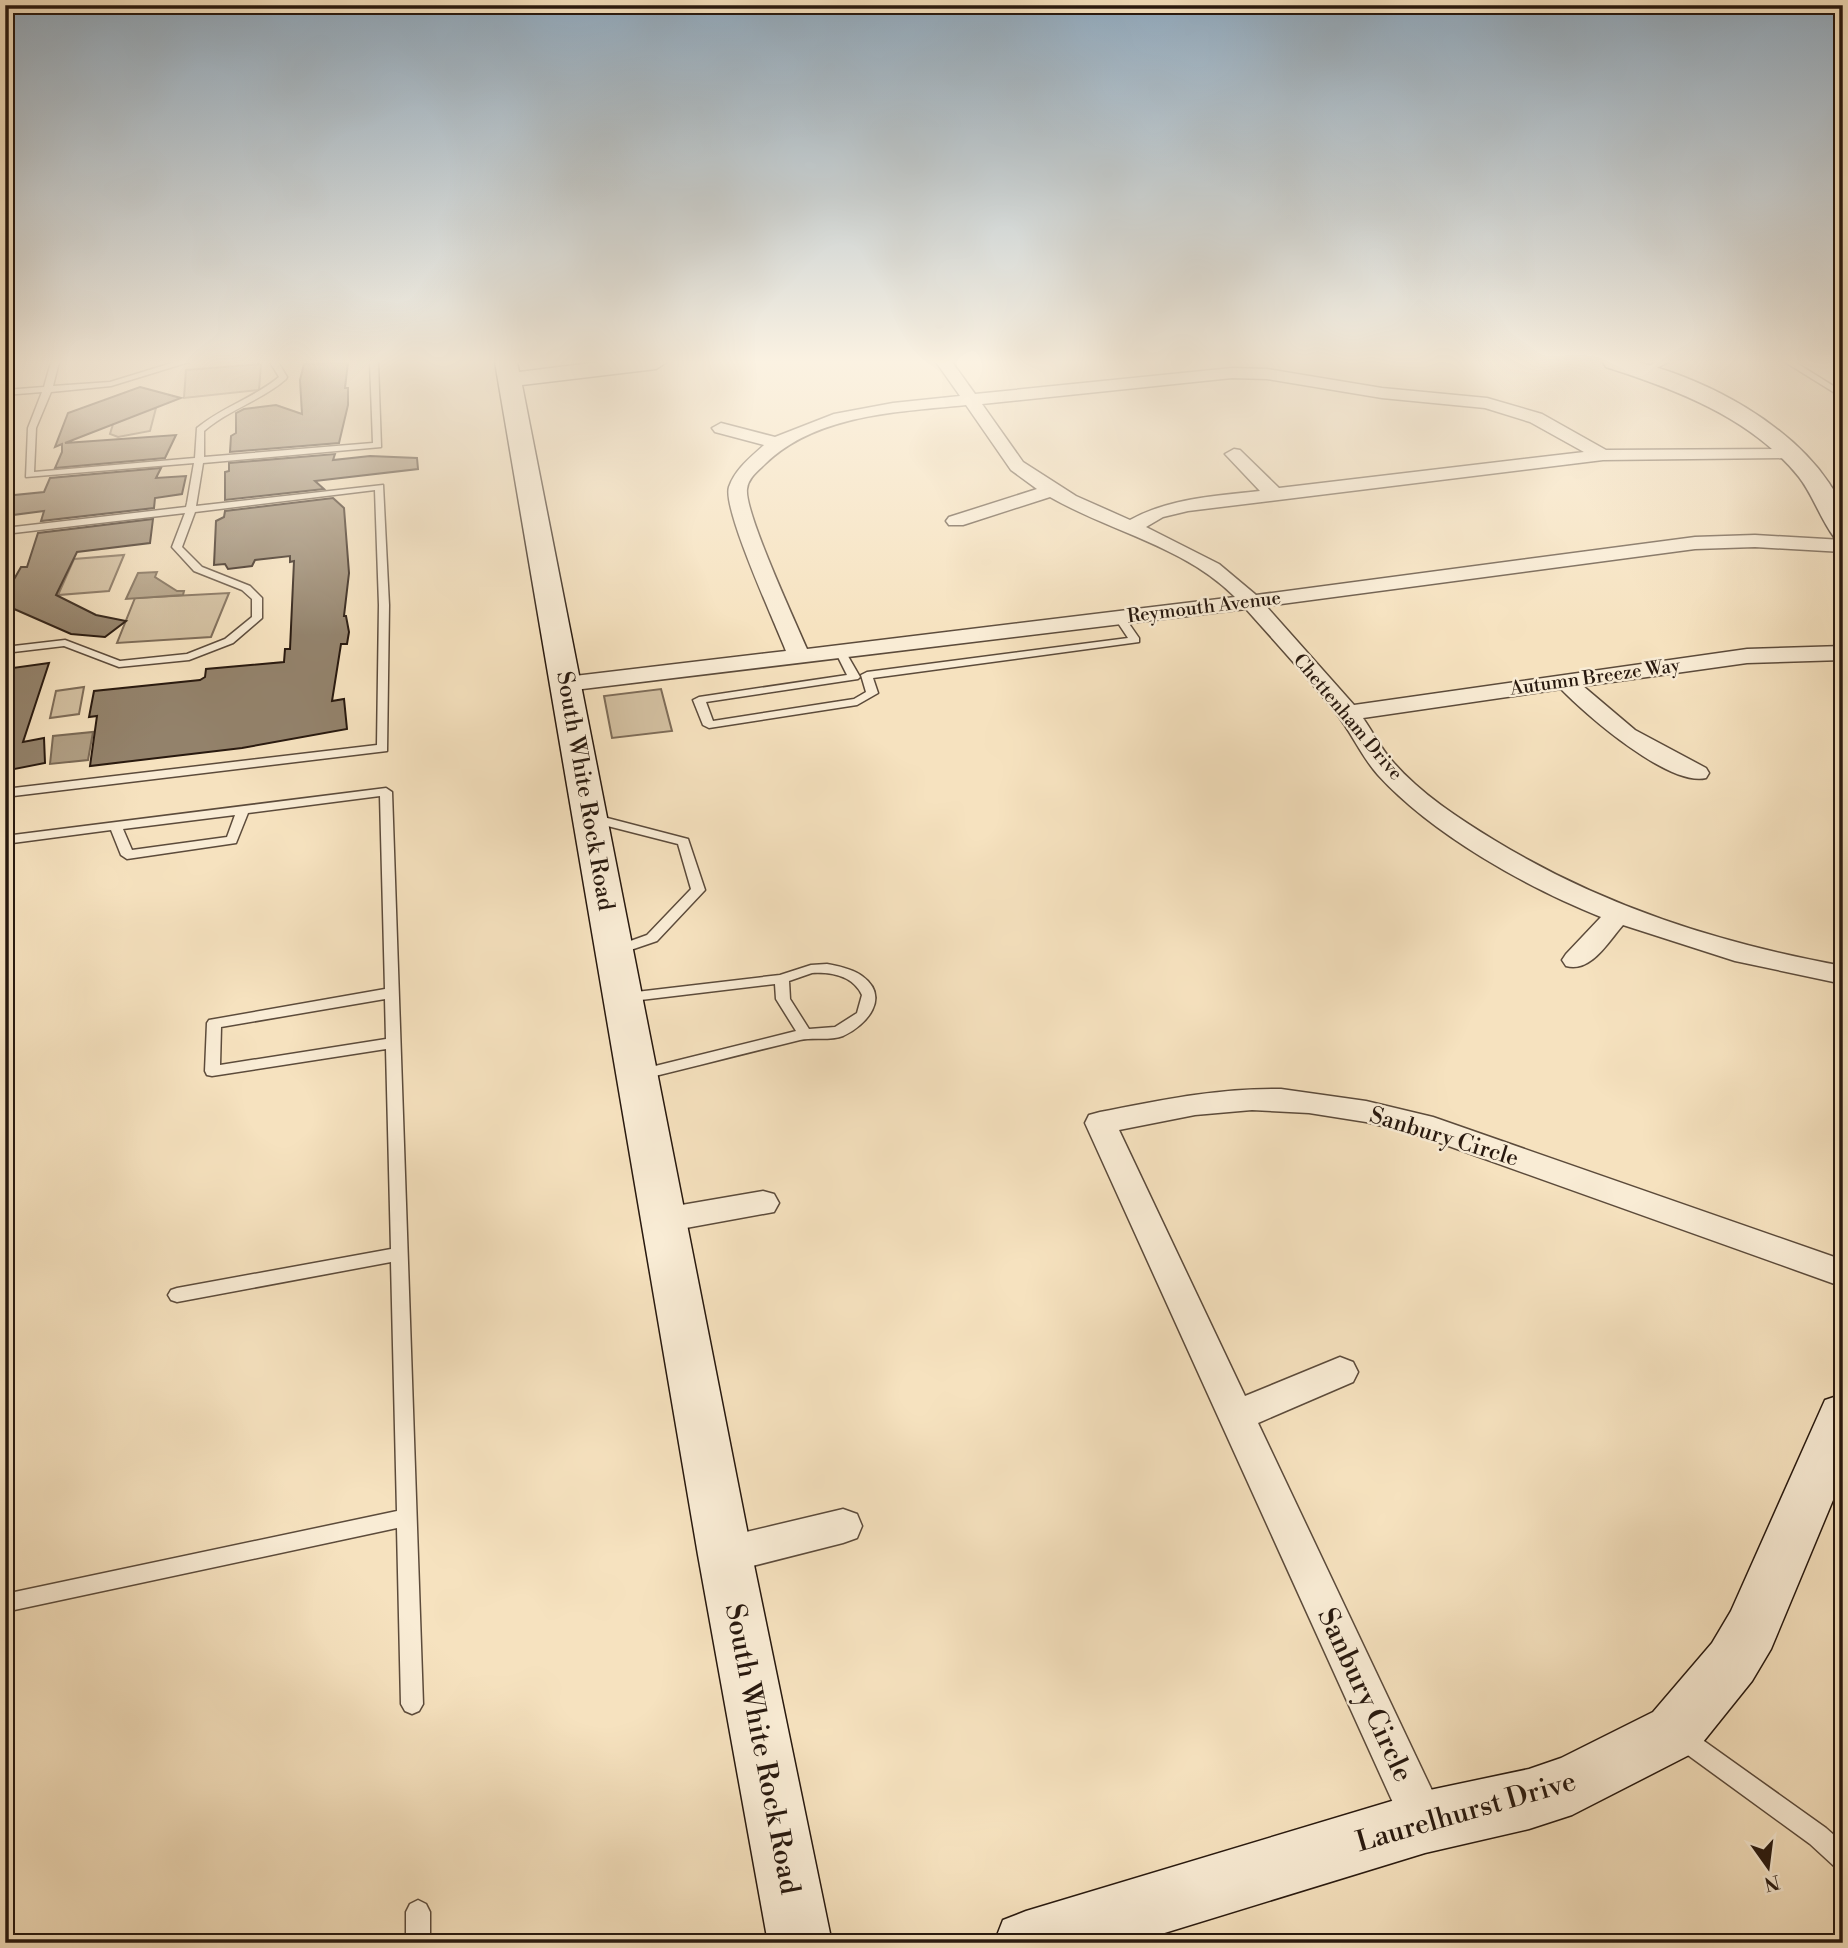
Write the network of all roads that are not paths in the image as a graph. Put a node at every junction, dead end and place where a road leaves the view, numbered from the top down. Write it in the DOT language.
graph roads {
  1 [pos="30,453"];
  2 [pos="200,453"];
  3 [pos="290,453"];
  4 [pos="523,453"];
  5 [pos="764,453"];
  6 [pos="1008,453"];
  7 [pos="1598,453"];
  8 [pos="1790,453"];
  9 [pos="1234,454"];
  10 [pos="1603,456"];
  11 [pos="200,462"];
  12 [pos="1050,491"];
  13 [pos="1275,495"];
  14 [pos="194,507"];
  15 [pos="956,521"];
  16 [pos="1131,527"];
  17 [pos="5,531"];
  18 [pos="1843,531"];
  19 [pos="1843,546"];
  20 [pos="1249,602"];
  21 [pos="1119,617"];
  22 [pos="5,650"];
  23 [pos="840,651"];
  24 [pos="1843,653"];
  25 [pos="799,656"];
  26 [pos="860,676"];
  27 [pos="1566,682"];
  28 [pos="566,684"];
  29 [pos="1348,713"];
  30 [pos="1698,773"];
  31 [pos="5,793"];
  32 [pos="243,810"];
  33 [pos="590,817"];
  34 [pos="116,826"];
  35 [pos="5,841"];
  36 [pos="1618,915"];
  37 [pos="615,951"];
  38 [pos="1576,960"];
  39 [pos="1843,975"];
  40 [pos="782,979"];
  41 [pos="391,993"];
  42 [pos="623,997"];
  43 [pos="805,1034"];
  44 [pos="393,1043"];
  45 [pos="638,1075"];
  46 [pos="763,1203"];
  47 [pos="664,1220"];
  48 [pos="399,1254"];
  49 [pos="1843,1274"];
  50 [pos="177,1296"];
  51 [pos="1340,1372"];
  52 [pos="1843,1415"];
  53 [pos="1235,1416"];
  54 [pos="406,1518"];
  55 [pos="843,1525"];
  56 [pos="724,1555"];
  57 [pos="5,1603"];
  58 [pos="412,1704"];
  59 [pos="1674,1732"];
  60 [pos="1425,1822"];
  61 [pos="1843,1860"];
  62 [pos="418,1912"];
  63 [pos="1112,1931"];
  64 [pos="418,1943"];
  65 [pos="800,1943"];
  66 [pos="1026,1943"];
  1 -- 11 [label="lane"];
  2 -- 11 [label="lane"];
  3 -- 11 [label="lane"];
  4 -- 28 [label="street, South White Rock Road"];
  5 -- 25 [label="street"];
  6 -- 12 [label="street, Chettenham Drive"];
  7 -- 10 [label="street"];
  8 -- 10 [label="street"];
  8 -- 18 [label="street"];
  9 -- 13 [label="street"];
  10 -- 13 [label="street"];
  11 -- 14 [label="lane"];
  12 -- 15 [label="street"];
  12 -- 16 [label="street, Chettenham Drive"];
  13 -- 16 [label="street"];
  14 -- 17 [label="lane"];
  14 -- 22 [label="lane"];
  14 -- 31 [label="lane"];
  16 -- 20 [label="street, Chettenham Drive"];
  19 -- 20 [label="street, Reymouth Avenue"];
  20 -- 21 [label="street, Reymouth Avenue"];
  20 -- 29 [label="street, Chettenham Drive"];
  21 -- 23 [label="street, Reymouth Avenue"];
  21 -- 26 [label="lane"];
  23 -- 25 [label="street, Reymouth Avenue"];
  23 -- 26 [label="lane"];
  24 -- 27 [label="street, Autumn Breeze Way"];
  25 -- 28 [label="street, Reymouth Avenue"];
  26 -- 26 [label="lane"];
  27 -- 29 [label="street, Autumn Breeze Way"];
  27 -- 30 [label="street"];
  28 -- 33 [label="street, South White Rock Road"];
  29 -- 36 [label="street, Chettenham Drive"];
  32 -- 34 [label="lane"];
  32 -- 34 [label="lane"];
  32 -- 41 [label="lane"];
  33 -- 37 [label="street, South White Rock Road"];
  33 -- 37 [label="lane"];
  34 -- 35 [label="lane"];
  36 -- 38 [label="street"];
  36 -- 39 [label="street, Chettenham Drive"];
  37 -- 42 [label="street, South White Rock Road"];
  40 -- 42 [label="lane"];
  40 -- 43 [label="lane"];
  40 -- 43 [label="lane"];
  41 -- 44 [label="lane"];
  41 -- 44 [label="lane"];
  42 -- 45 [label="street, South White Rock Road"];
  43 -- 45 [label="lane"];
  44 -- 48 [label="lane"];
  45 -- 47 [label="street, South White Rock Road"];
  46 -- 47 [label="street"];
  47 -- 56 [label="street, South White Rock Road"];
  48 -- 50 [label="lane"];
  48 -- 54 [label="lane"];
  49 -- 53 [label="street, Sanbury Circle"];
  51 -- 53 [label="street"];
  52 -- 59 [label="street, Laurelhurst Drive"];
  53 -- 60 [label="street, Sanbury Circle"];
  54 -- 57 [label="lane"];
  54 -- 58 [label="lane"];
  55 -- 56 [label="street"];
  56 -- 65 [label="street, South White Rock Road"];
  59 -- 60 [label="street, Laurelhurst Drive"];
  59 -- 61 [label="lane"];
  60 -- 63 [label="street, Laurelhurst Drive"];
  62 -- 64 [label="lane"];
  63 -- 66 [label="street, Laurelhurst Drive"];
}
